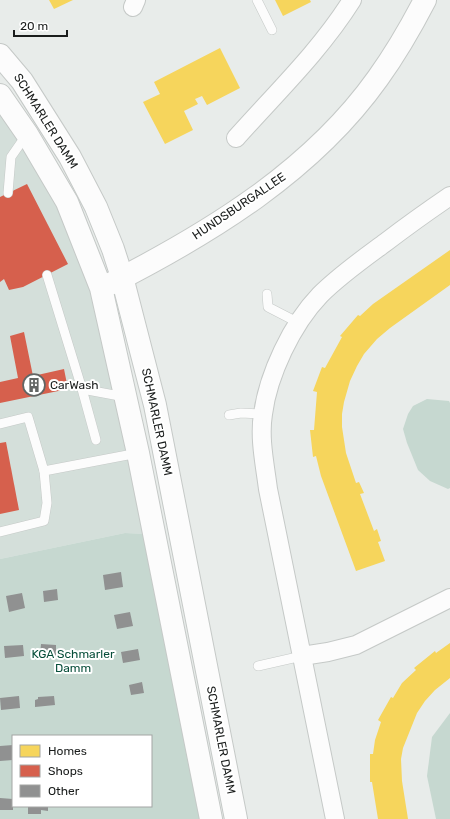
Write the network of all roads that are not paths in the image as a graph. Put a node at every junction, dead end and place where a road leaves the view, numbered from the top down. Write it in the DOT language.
graph roads {
  1 [pos="257,0"];
  2 [pos="352,0"];
  3 [pos="425,0"];
  4 [pos="272,30"];
  5 [pos="0,55"];
  6 [pos="0,95"];
  7 [pos="27,134"];
  8 [pos="236,138"];
  9 [pos="8,193"];
  10 [pos="450,196"];
  11 [pos="47,275"];
  12 [pos="122,277"];
  13 [pos="101,288"];
  14 [pos="267,294"];
  15 [pos="299,322"];
  16 [pos="82,389"];
  17 [pos="126,397"];
  18 [pos="262,414"];
  19 [pos="229,415"];
  20 [pos="0,424"];
  21 [pos="96,440"];
  22 [pos="138,453"];
  23 [pos="44,471"];
  24 [pos="0,532"];
  25 [pos="450,598"];
  26 [pos="302,656"];
  27 [pos="258,666"];
  28 [pos="211,819"];
  29 [pos="236,819"];
  30 [pos="335,819"];
  1 -- 4 [label="lane"];
  2 -- 8 [label="street"];
  3 -- 12 [label="street, HUNDSBURGALLEE"];
  5 -- 12 [label="street, SCHMARLER DAMM"];
  6 -- 7 [label="street, SCHMARLER DAMM"];
  7 -- 9 [label="lane"];
  7 -- 13 [label="street, SCHMARLER DAMM"];
  10 -- 15 [label="street"];
  11 -- 16 [label="lane"];
  12 -- 13 [label="street, HUNDSBURGALLEE"];
  12 -- 29 [label="street, SCHMARLER DAMM"];
  13 -- 17 [label="street, SCHMARLER DAMM"];
  14 -- 15 [label="lane"];
  15 -- 18 [label="street"];
  16 -- 17 [label="lane"];
  16 -- 21 [label="lane"];
  17 -- 22 [label="street, SCHMARLER DAMM"];
  18 -- 19 [label="lane"];
  18 -- 26 [label="street"];
  20 -- 23 [label="lane"];
  22 -- 23 [label="lane"];
  22 -- 28 [label="street, SCHMARLER DAMM"];
  23 -- 24 [label="lane"];
  25 -- 26 [label="street"];
  26 -- 27 [label="lane"];
  26 -- 30 [label="street"];
}
